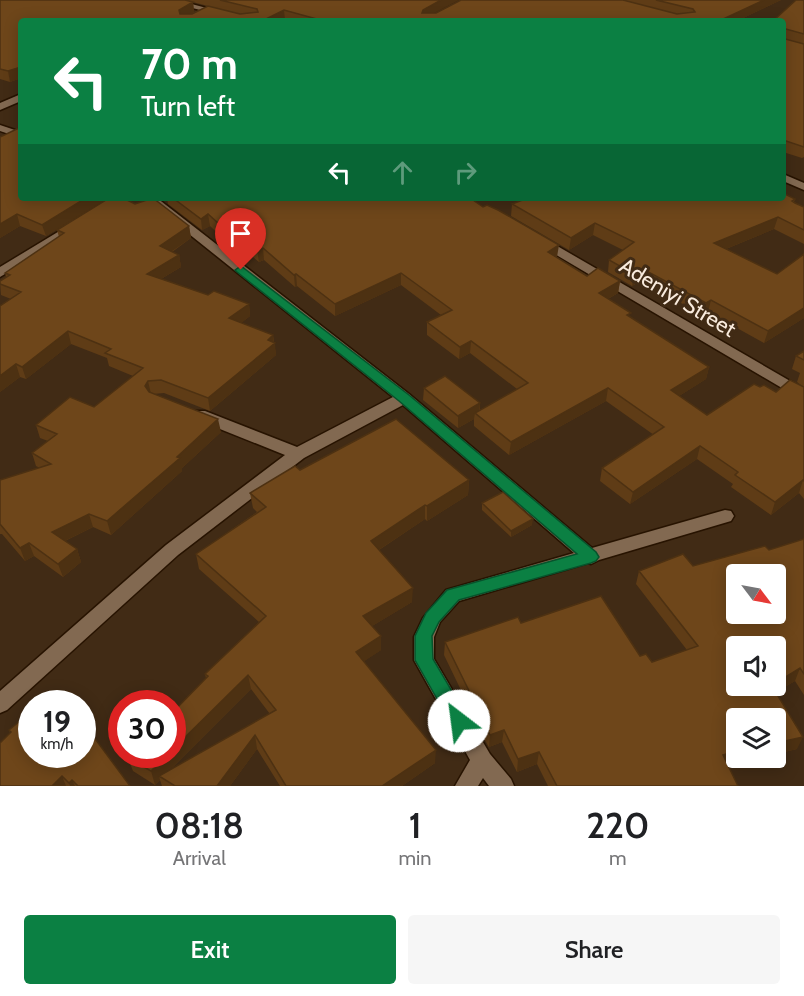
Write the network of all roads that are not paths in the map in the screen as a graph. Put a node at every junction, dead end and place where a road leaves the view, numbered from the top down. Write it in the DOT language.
graph roads {
  1 [pos="166,0"];
  2 [pos="209,10"];
  3 [pos="193,17"];
  4 [pos="241,18"];
  5 [pos="18,99"];
  6 [pos="0,107"];
  7 [pos="0,128"];
  8 [pos="18,134"];
  9 [pos="786,178"];
  10 [pos="804,187"];
  11 [pos="154,201"];
  12 [pos="90,217"];
  13 [pos="532,236"];
  14 [pos="0,273"];
  15 [pos="804,396"];
  16 [pos="404,398"];
  17 [pos="190,412"];
  18 [pos="298,454"];
  19 [pos="724,516"];
  20 [pos="591,557"];
  21 [pos="0,704"];
  22 [pos="482,761"];
  23 [pos="466,786"];
  24 [pos="502,786"];
  1 -- 2 [label="street"];
  2 -- 3 [label="street"];
  2 -- 4 [label="street"];
  5 -- 6 [label="street"];
  7 -- 8 [label="street"];
  9 -- 10 [label="street"];
  11 -- 16 [label="street"];
  12 -- 14 [label="street"];
  13 -- 15 [label="street, Adeniyi Street"];
  16 -- 18 [label="street"];
  16 -- 20 [label="street"];
  17 -- 18 [label="street"];
  18 -- 21 [label="street"];
  19 -- 20 [label="street"];
  20 -- 22 [label="street"];
  22 -- 23 [label="street"];
  22 -- 24 [label="street"];
}
